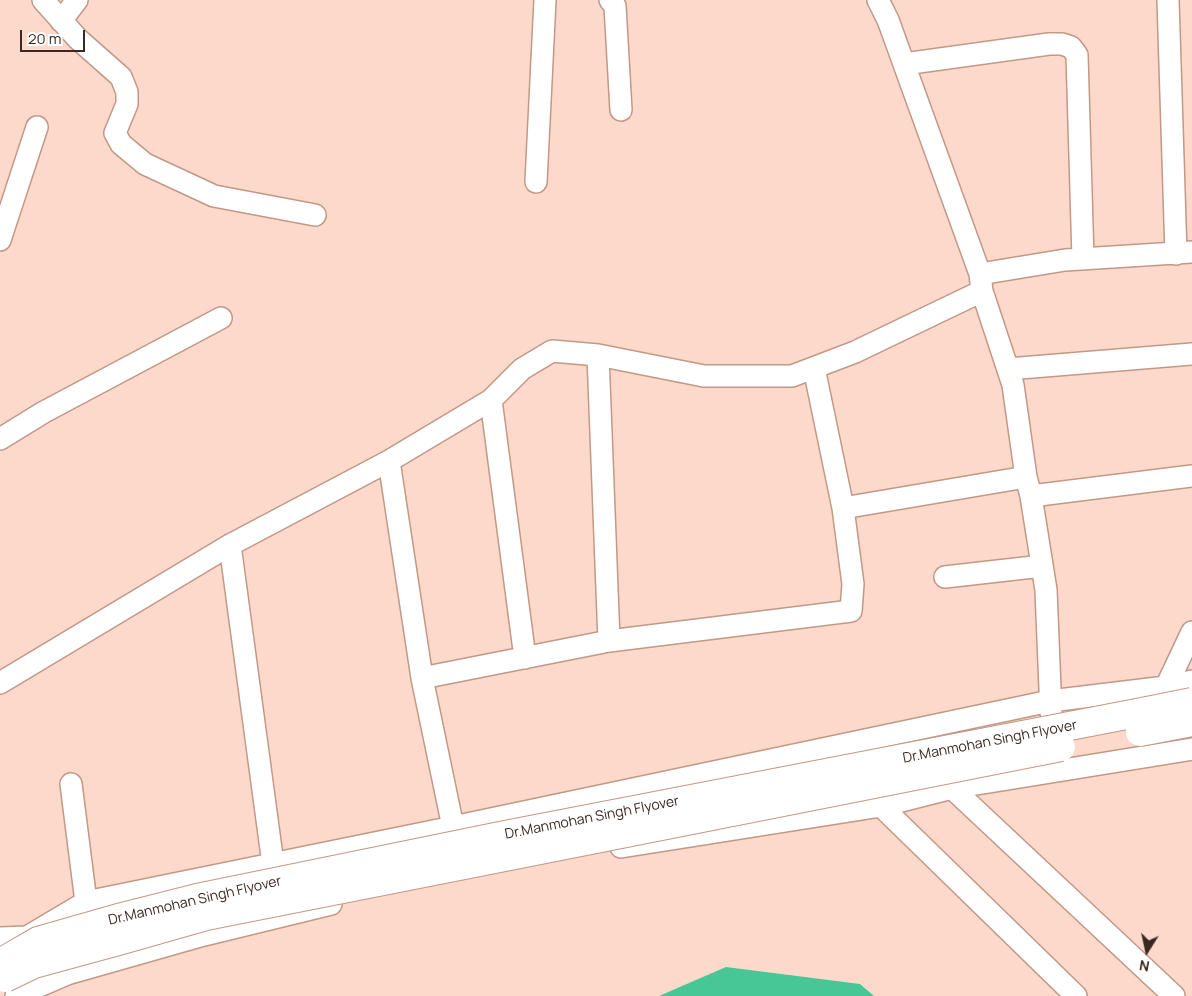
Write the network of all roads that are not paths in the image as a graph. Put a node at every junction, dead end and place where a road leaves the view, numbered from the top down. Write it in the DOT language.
graph roads {
  1 [pos="43,0"];
  2 [pos="77,0"];
  3 [pos="545,0"];
  4 [pos="610,0"];
  5 [pos="878,0"];
  6 [pos="1168,0"];
  7 [pos="61,21"];
  8 [pos="904,64"];
  9 [pos="622,110"];
  10 [pos="37,127"];
  11 [pos="536,182"];
  12 [pos="315,215"];
  13 [pos="0,240"];
  14 [pos="1184,253"];
  15 [pos="1083,259"];
  16 [pos="981,282"];
  17 [pos="221,318"];
  18 [pos="1192,354"];
  19 [pos="598,355"];
  20 [pos="814,368"];
  21 [pos="1008,369"];
  22 [pos="490,400"];
  23 [pos="0,439"];
  24 [pos="389,461"];
  25 [pos="1192,476"];
  26 [pos="1028,487"];
  27 [pos="843,508"];
  28 [pos="230,545"];
  29 [pos="1042,566"];
  30 [pos="945,577"];
  31 [pos="1192,632"];
  32 [pos="609,641"];
  33 [pos="525,658"];
  34 [pos="422,678"];
  35 [pos="1192,681"];
  36 [pos="0,683"];
  37 [pos="1166,687"];
  38 [pos="1050,701"];
  39 [pos="1192,702"];
  40 [pos="1192,722"];
  41 [pos="1192,749"];
  42 [pos="1056,771"];
  43 [pos="71,784"];
  44 [pos="952,788"];
  45 [pos="881,806"];
  46 [pos="453,827"];
  47 [pos="273,864"];
  48 [pos="86,902"];
  49 [pos="27,936"];
  50 [pos="0,938"];
  51 [pos="0,950"];
  52 [pos="0,963"];
  53 [pos="0,981"];
  54 [pos="16,996"];
  55 [pos="1076,996"];
  56 [pos="1174,996"];
  1 -- 7 [label="street"];
  2 -- 7 [label="street"];
  3 -- 11 [label="street"];
  4 -- 9 [label="street"];
  5 -- 8 [label="street"];
  6 -- 14 [label="street"];
  7 -- 12 [label="street"];
  8 -- 15 [label="street"];
  8 -- 16 [label="street"];
  10 -- 13 [label="street"];
  14 -- 15 [label="street"];
  15 -- 16 [label="street"];
  16 -- 20 [label="street"];
  16 -- 21 [label="street"];
  17 -- 23 [label="street"];
  18 -- 21 [label="street"];
  19 -- 20 [label="street"];
  19 -- 22 [label="street"];
  19 -- 32 [label="street"];
  20 -- 27 [label="street"];
  21 -- 26 [label="street"];
  22 -- 24 [label="street"];
  22 -- 33 [label="street"];
  24 -- 28 [label="street"];
  24 -- 34 [label="street"];
  25 -- 26 [label="street"];
  26 -- 27 [label="street"];
  26 -- 29 [label="street"];
  27 -- 32 [label="street"];
  28 -- 36 [label="street"];
  28 -- 47 [label="street"];
  29 -- 30 [label="street"];
  29 -- 38 [label="street"];
  31 -- 37 [label="street"];
  32 -- 33 [label="street"];
  33 -- 34 [label="street"];
  34 -- 46 [label="street"];
  35 -- 37 [label="street"];
  37 -- 38 [label="street"];
  38 -- 42 [label="street"];
  38 -- 46 [label="street"];
  39 -- 52 [label="highway, Dr.Manmohan Singh Flyover, bridge"];
  40 -- 53 [label="highway, Dr.Manmohan Singh Flyover, bridge"];
  41 -- 42 [label="street"];
  42 -- 44 [label="street"];
  43 -- 48 [label="street"];
  44 -- 45 [label="street"];
  44 -- 56 [label="street"];
  45 -- 54 [label="street"];
  45 -- 55 [label="street"];
  46 -- 47 [label="street"];
  47 -- 48 [label="street"];
  48 -- 49 [label="street"];
  49 -- 50 [label="street"];
  49 -- 51 [label="street"];
}
